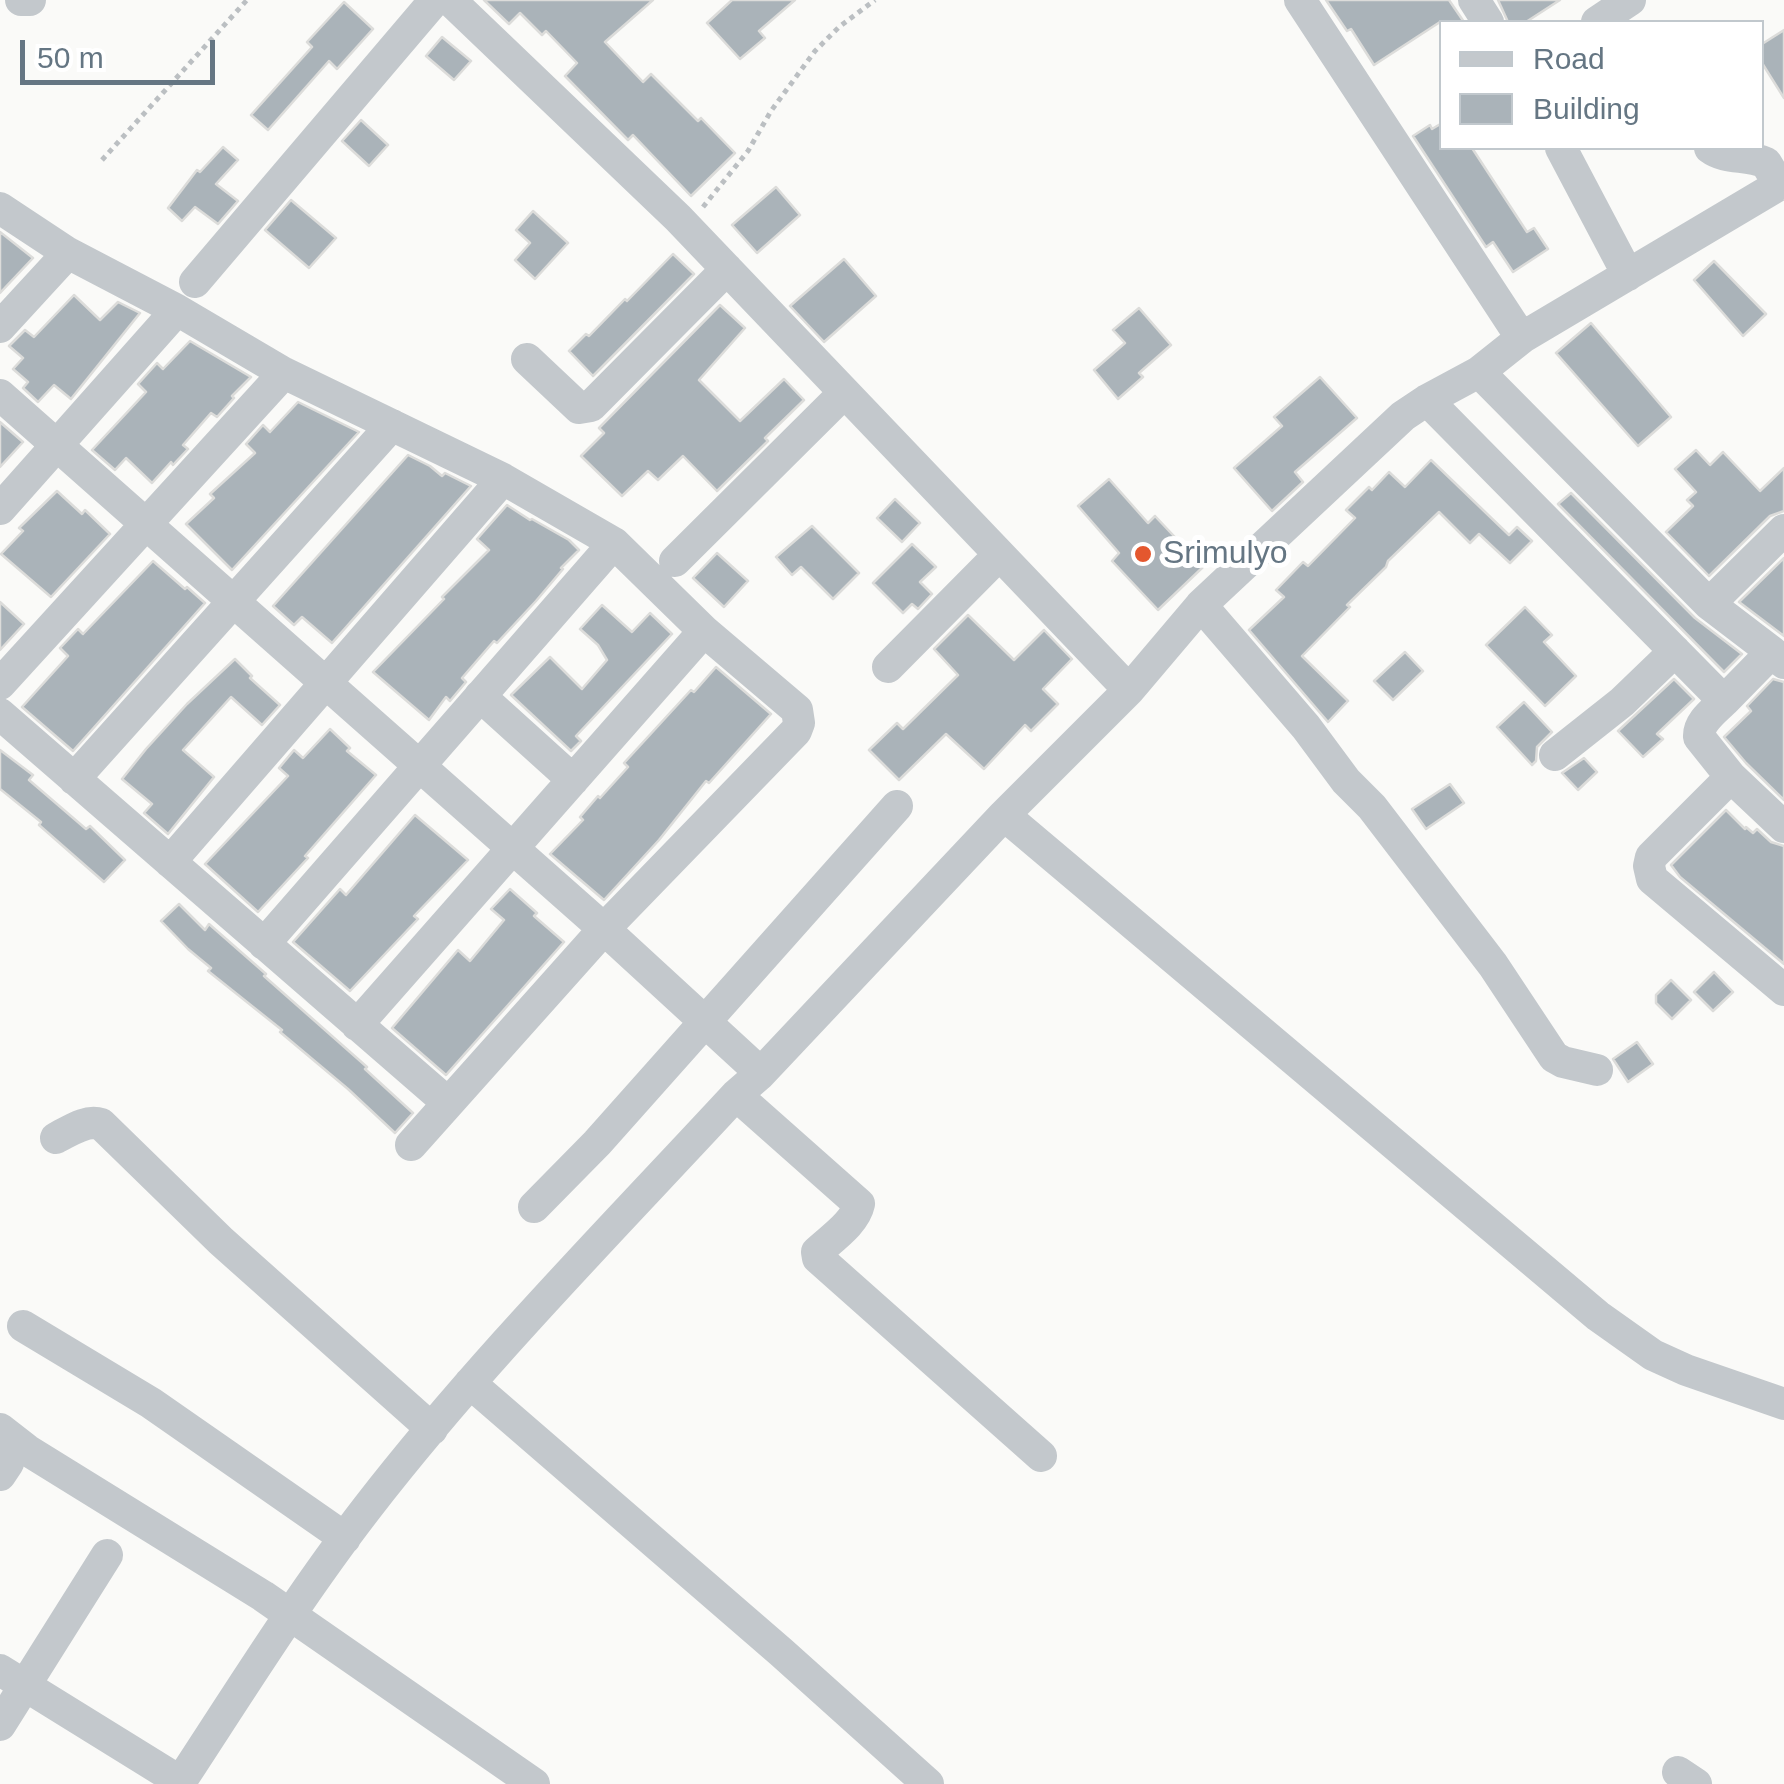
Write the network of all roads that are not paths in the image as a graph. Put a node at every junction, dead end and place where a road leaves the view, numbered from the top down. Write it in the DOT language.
graph roads {
  1 [pos="21,0"];
  2 [pos="30,0"];
  3 [pos="436,0"];
  4 [pos="1300,0"];
  5 [pos="1630,0"];
  6 [pos="472,8"];
  7 [pos="1599,20"];
  8 [pos="1562,150"];
  9 [pos="1714,150"];
  10 [pos="1776,176"];
  11 [pos="0,208"];
  12 [pos="68,254"];
  13 [pos="1620,261"];
  14 [pos="727,270"];
  15 [pos="195,282"];
  16 [pos="177,310"];
  17 [pos="1512,322"];
  18 [pos="0,327"];
  19 [pos="528,359"];
  20 [pos="1479,372"];
  21 [pos="284,373"];
  22 [pos="844,393"];
  23 [pos="0,395"];
  24 [pos="1427,400"];
  25 [pos="392,425"];
  26 [pos="58,446"];
  27 [pos="503,480"];
  28 [pos="0,508"];
  29 [pos="146,524"];
  30 [pos="1784,530"];
  31 [pos="614,544"];
  32 [pos="998,555"];
  33 [pos="676,561"];
  34 [pos="234,602"];
  35 [pos="1709,604"];
  36 [pos="1201,605"];
  37 [pos="704,631"];
  38 [pos="1675,651"];
  39 [pos="1778,658"];
  40 [pos="888,667"];
  41 [pos="1119,680"];
  42 [pos="326,683"];
  43 [pos="0,684"];
  44 [pos="480,696"];
  45 [pos="1724,701"];
  46 [pos="0,714"];
  47 [pos="1555,755"];
  48 [pos="420,766"];
  49 [pos="1732,777"];
  50 [pos="74,778"];
  51 [pos="573,780"];
  52 [pos="897,806"];
  53 [pos="1004,815"];
  54 [pos="1784,827"];
  55 [pos="513,848"];
  56 [pos="170,862"];
  57 [pos="604,930"];
  58 [pos="264,944"];
  59 [pos="1784,990"];
  60 [pos="358,1025"];
  61 [pos="715,1032"];
  62 [pos="1597,1070"];
  63 [pos="749,1078"];
  64 [pos="448,1104"];
  65 [pos="56,1138"];
  66 [pos="411,1145"];
  67 [pos="534,1207"];
  68 [pos="24,1326"];
  69 [pos="482,1393"];
  70 [pos="1784,1404"];
  71 [pos="417,1417"];
  72 [pos="0,1429"];
  73 [pos="1042,1456"];
  74 [pos="329,1527"];
  75 [pos="108,1555"];
  76 [pos="289,1614"];
  77 [pos="13,1678"];
  78 [pos="0,1726"];
  79 [pos="180,1783"];
  80 [pos="534,1784"];
  81 [pos="928,1784"];
  1 -- 2 [label="street"];
  3 -- 15 [label="street"];
  4 -- 17 [label="street"];
  5 -- 7 [label="street"];
  6 -- 14 [label="street"];
  8 -- 13 [label="street"];
  9 -- 10 [label="street"];
  10 -- 13 [label="street"];
  11 -- 12 [label="street"];
  12 -- 16 [label="street"];
  12 -- 18 [label="street"];
  13 -- 17 [label="street"];
  14 -- 19 [label="street"];
  14 -- 22 [label="street"];
  16 -- 21 [label="street"];
  16 -- 26 [label="street"];
  17 -- 20 [label="street"];
  20 -- 24 [label="street"];
  20 -- 35 [label="street"];
  21 -- 25 [label="street"];
  21 -- 29 [label="street"];
  22 -- 32 [label="street"];
  22 -- 33 [label="street"];
  23 -- 26 [label="street"];
  24 -- 36 [label="street"];
  24 -- 38 [label="street"];
  25 -- 27 [label="street"];
  25 -- 34 [label="street"];
  26 -- 28 [label="street"];
  26 -- 29 [label="street"];
  27 -- 31 [label="street"];
  27 -- 42 [label="street"];
  29 -- 34 [label="street"];
  29 -- 43 [label="street"];
  30 -- 35 [label="street"];
  31 -- 37 [label="street"];
  31 -- 44 [label="street"];
  32 -- 40 [label="street"];
  32 -- 41 [label="street"];
  34 -- 42 [label="street"];
  34 -- 50 [label="street"];
  35 -- 39 [label="street"];
  36 -- 41 [label="street"];
  36 -- 62 [label="street"];
  37 -- 51 [label="street"];
  37 -- 57 [label="street"];
  38 -- 45 [label="street"];
  38 -- 47 [label="street"];
  39 -- 45 [label="street"];
  41 -- 53 [label="street"];
  42 -- 48 [label="street"];
  42 -- 56 [label="street"];
  44 -- 48 [label="street"];
  44 -- 51 [label="street"];
  45 -- 49 [label="street"];
  46 -- 50 [label="street"];
  48 -- 55 [label="street"];
  48 -- 58 [label="street"];
  49 -- 54 [label="street"];
  49 -- 59 [label="street"];
  50 -- 56 [label="street"];
  51 -- 55 [label="street"];
  52 -- 61 [label="street"];
  53 -- 63 [label="street"];
  53 -- 70 [label="street"];
  55 -- 57 [label="street"];
  55 -- 60 [label="street"];
  56 -- 58 [label="street"];
  57 -- 61 [label="street"];
  57 -- 64 [label="street"];
  58 -- 60 [label="street"];
  60 -- 64 [label="street"];
  61 -- 63 [label="street"];
  61 -- 67 [label="street"];
  63 -- 69 [label="street"];
  63 -- 73 [label="street"];
  64 -- 66 [label="street"];
  65 -- 71 [label="street"];
  68 -- 74 [label="street"];
  69 -- 71 [label="street"];
  69 -- 81 [label="street"];
  71 -- 74 [label="street"];
  72 -- 76 [label="street"];
  74 -- 76 [label="street"];
  75 -- 77 [label="street"];
  76 -- 79 [label="street"];
  76 -- 80 [label="street"];
  77 -- 78 [label="street"];
  77 -- 79 [label="street"];
}
